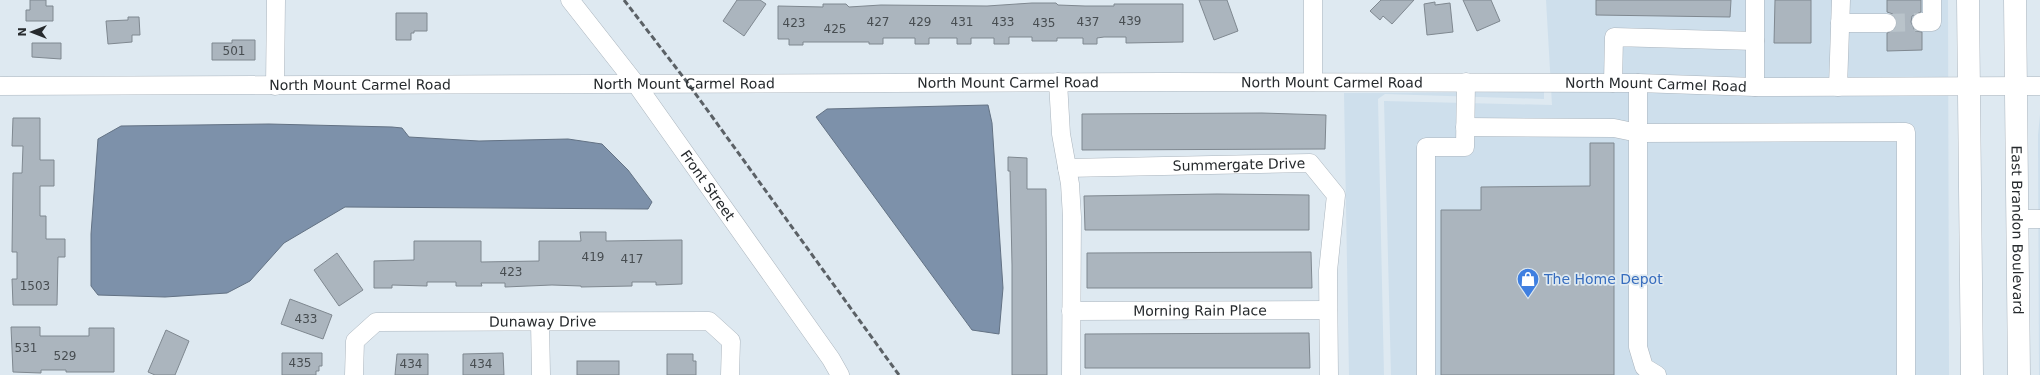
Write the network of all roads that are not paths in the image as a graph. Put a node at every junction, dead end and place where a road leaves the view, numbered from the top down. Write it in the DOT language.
graph roads {
  1 [pos="276,0"];
  2 [pos="570,0"];
  3 [pos="1312,0"];
  4 [pos="1755,0"];
  5 [pos="1841,0"];
  6 [pos="1932,0"];
  7 [pos="1968,0"];
  8 [pos="2015,0"];
  9 [pos="1921,22"];
  10 [pos="1840,23"];
  11 [pos="1887,23"];
  12 [pos="1755,41"];
  13 [pos="1058,82"];
  14 [pos="1312,82"];
  15 [pos="1466,82"];
  16 [pos="1613,83"];
  17 [pos="1638,83"];
  18 [pos="636,84"];
  19 [pos="0,86"];
  20 [pos="275,86"];
  21 [pos="1968,86"];
  22 [pos="2016,86"];
  23 [pos="2040,86"];
  24 [pos="1755,87"];
  25 [pos="1838,87"];
  26 [pos="1465,127"];
  27 [pos="1638,133"];
  28 [pos="1067,168"];
  29 [pos="2017,219"];
  30 [pos="2040,219"];
  31 [pos="1328,310"];
  32 [pos="1071,311"];
  33 [pos="540,322"];
  34 [pos="354,375"];
  35 [pos="541,375"];
  36 [pos="730,375"];
  37 [pos="840,375"];
  38 [pos="1071,375"];
  39 [pos="1328,375"];
  40 [pos="1426,375"];
  41 [pos="1657,375"];
  42 [pos="1906,375"];
  43 [pos="1972,375"];
  44 [pos="2019,375"];
  1 -- 20 [label="street"];
  2 -- 18 [label="street, Front Street"];
  3 -- 14 [label="street"];
  4 -- 12 [label="street"];
  5 -- 10 [label="street"];
  6 -- 9 [label="street"];
  7 -- 21 [label="highway"];
  8 -- 22 [label="highway, East Brandon Boulevard"];
  10 -- 11 [label="street"];
  10 -- 25 [label="street"];
  12 -- 16 [label="street"];
  12 -- 24 [label="street"];
  13 -- 14 [label="street, North Mount Carmel Road"];
  13 -- 18 [label="street, North Mount Carmel Road"];
  13 -- 28 [label="street"];
  14 -- 15 [label="street, North Mount Carmel Road"];
  15 -- 16 [label="street, North Mount Carmel Road"];
  15 -- 26 [label="street"];
  16 -- 17 [label="street, North Mount Carmel Road"];
  17 -- 24 [label="street, North Mount Carmel Road"];
  17 -- 27 [label="street"];
  18 -- 20 [label="street, North Mount Carmel Road"];
  18 -- 37 [label="street, Front Street"];
  19 -- 20 [label="street, North Mount Carmel Road"];
  21 -- 22 [label="street, North Mount Carmel Road"];
  21 -- 25 [label="street, North Mount Carmel Road"];
  21 -- 43 [label="highway"];
  22 -- 23 [label="street, North Mount Carmel Road"];
  22 -- 29 [label="highway, East Brandon Boulevard"];
  24 -- 25 [label="street, North Mount Carmel Road"];
  26 -- 27 [label="street"];
  26 -- 40 [label="street"];
  27 -- 41 [label="street"];
  27 -- 42 [label="street"];
  28 -- 31 [label="street, Summergate Drive"];
  28 -- 32 [label="street"];
  29 -- 30 [label="street"];
  29 -- 44 [label="highway, East Brandon Boulevard"];
  31 -- 32 [label="street, Morning Rain Place"];
  31 -- 39 [label="street, Summergate Drive"];
  32 -- 38 [label="street"];
  33 -- 34 [label="street, Dunaway Drive"];
  33 -- 35 [label="street"];
  33 -- 36 [label="street, Dunaway Drive"];
}
